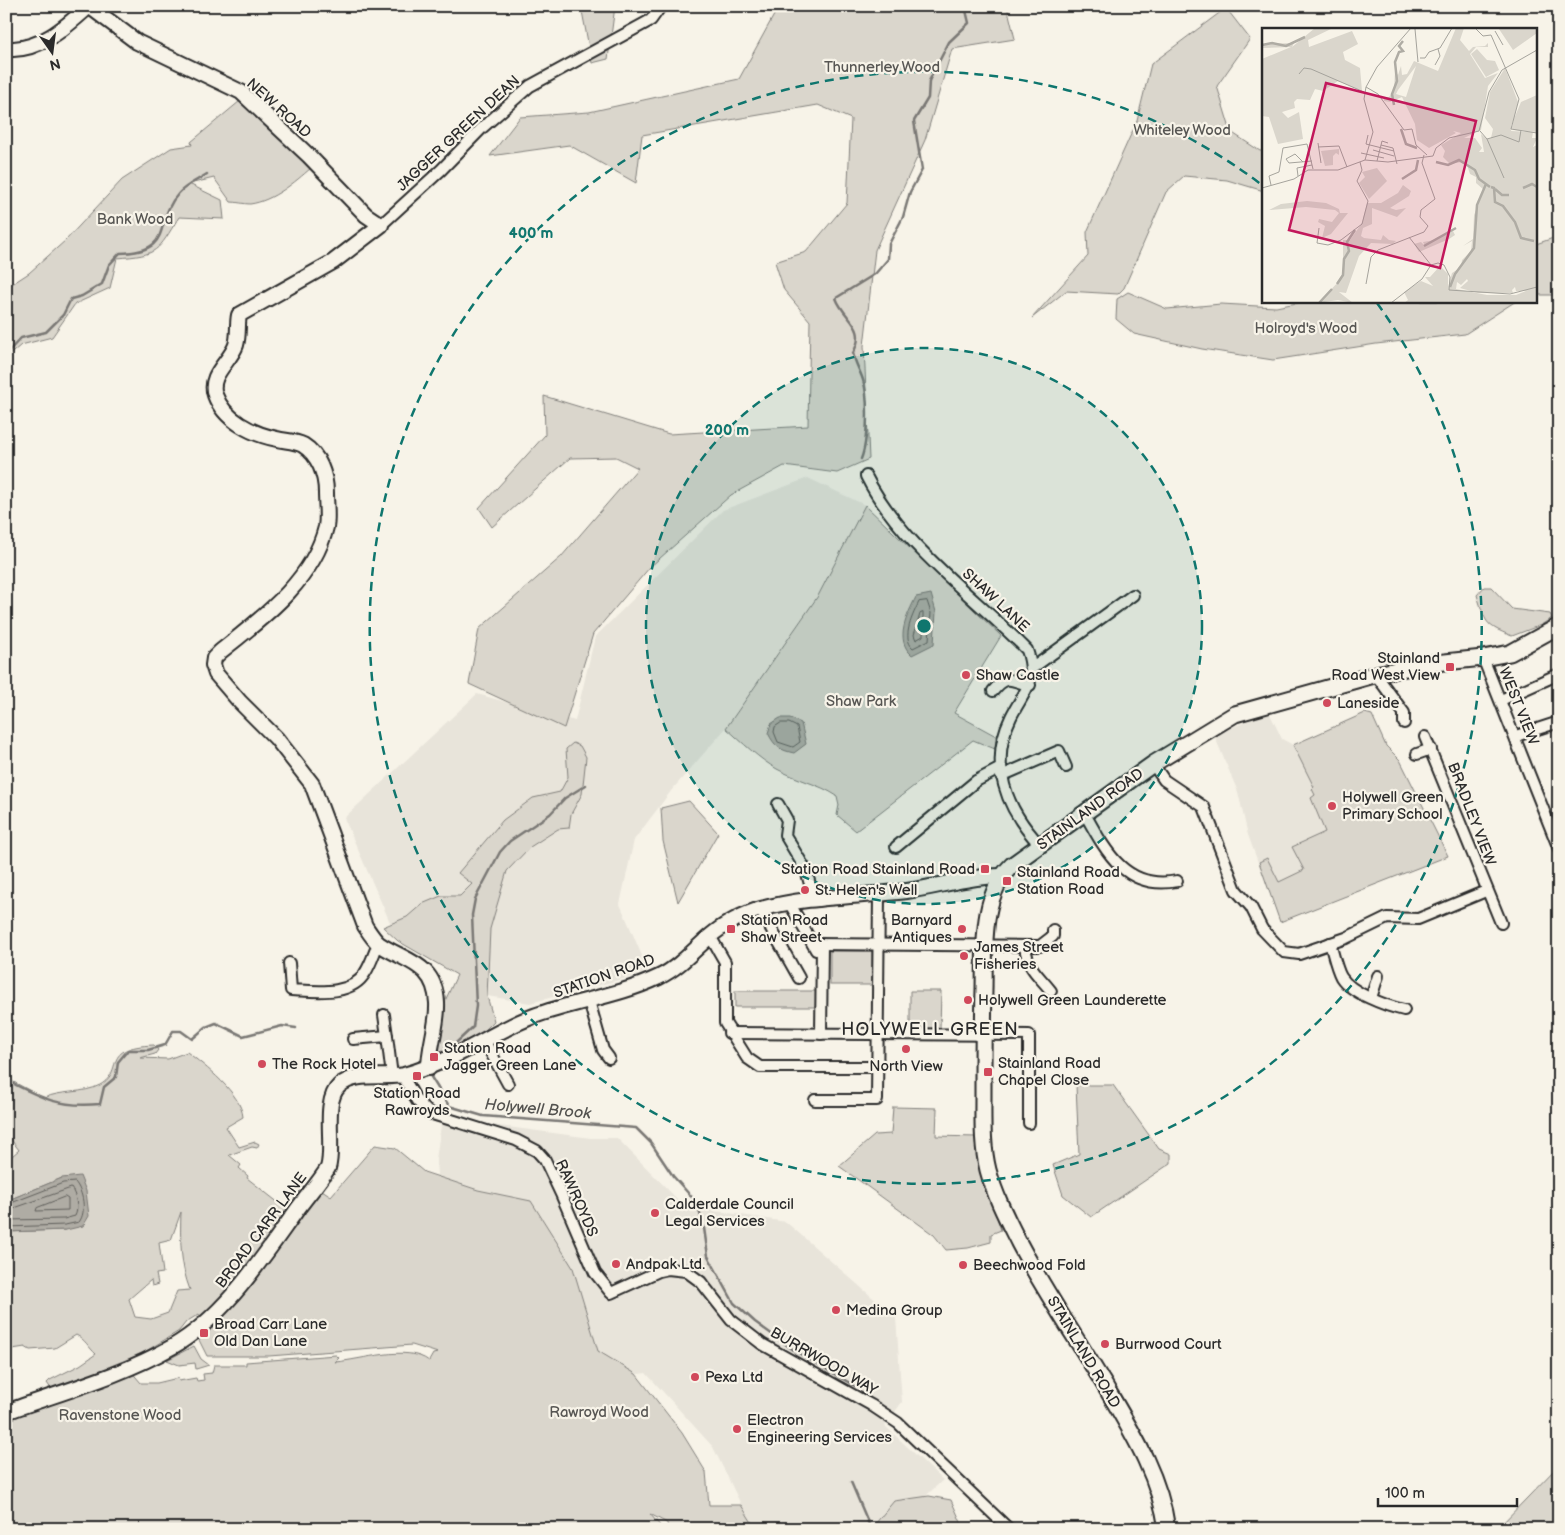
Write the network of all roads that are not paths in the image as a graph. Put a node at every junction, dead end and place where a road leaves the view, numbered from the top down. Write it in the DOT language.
graph roads {
  1 [pos="89,6"];
  2 [pos="661,6"];
  3 [pos="6,49"];
  4 [pos="381,225"];
  5 [pos="866,476"];
  6 [pos="1133,595"];
  7 [pos="1559,626"];
  8 [pos="1483,658"];
  9 [pos="1031,669"];
  10 [pos="1559,674"];
  11 [pos="1376,675"];
  12 [pos="1030,684"];
  13 [pos="994,691"];
  14 [pos="1501,700"];
  15 [pos="1559,722"];
  16 [pos="1404,723"];
  17 [pos="1516,736"];
  18 [pos="1425,737"];
  19 [pos="1431,749"];
  20 [pos="1416,754"];
  21 [pos="1153,764"];
  22 [pos="1066,767"];
  23 [pos="1000,772"];
  24 [pos="778,804"];
  25 [pos="1084,812"];
  26 [pos="1040,845"];
  27 [pos="896,847"];
  28 [pos="1559,849"];
  29 [pos="1001,876"];
  30 [pos="1177,881"];
  31 [pos="1486,891"];
  32 [pos="879,894"];
  33 [pos="814,899"];
  34 [pos="790,904"];
  35 [pos="760,909"];
  36 [pos="1501,923"];
  37 [pos="1053,930"];
  38 [pos="710,936"];
  39 [pos="1330,943"];
  40 [pos="378,944"];
  41 [pos="818,944"];
  42 [pos="879,944"];
  43 [pos="985,946"];
  44 [pos="1025,946"];
  45 [pos="289,963"];
  46 [pos="1378,976"];
  47 [pos="800,978"];
  48 [pos="1051,991"];
  49 [pos="1371,998"];
  50 [pos="589,1001"];
  51 [pos="1404,1010"];
  52 [pos="384,1015"];
  53 [pos="727,1028"];
  54 [pos="822,1034"];
  55 [pos="877,1034"];
  56 [pos="387,1036"];
  57 [pos="983,1036"];
  58 [pos="354,1038"];
  59 [pos="484,1040"];
  60 [pos="609,1058"];
  61 [pos="430,1067"];
  62 [pos="877,1067"];
  63 [pos="397,1075"];
  64 [pos="508,1084"];
  65 [pos="814,1100"];
  66 [pos="1029,1123"];
  67 [pos="611,1293"];
  68 [pos="6,1412"];
  69 [pos="1009,1529"];
  70 [pos="1167,1529"];
  1 -- 3 [label="street"];
  1 -- 4 [label="street, NEW ROAD"];
  2 -- 4 [label="street, JAGGER GREEN DEAN"];
  4 -- 40 [label="street"];
  5 -- 9 [label="street, SHAW LANE"];
  6 -- 9 [label="street"];
  7 -- 8 [label="main road, STAINLAND ROAD"];
  8 -- 11 [label="main road, STAINLAND ROAD"];
  8 -- 14 [label="street, WEST VIEW"];
  9 -- 12 [label="street, SHAW LANE"];
  10 -- 14 [label="street"];
  11 -- 16 [label="street"];
  11 -- 21 [label="main road, STAINLAND ROAD"];
  12 -- 13 [label="street"];
  12 -- 23 [label="street, SHAW LANE"];
  14 -- 17 [label="street, WEST VIEW"];
  15 -- 17 [label="street"];
  17 -- 28 [label="street, WEST VIEW"];
  18 -- 19 [label="street, BRADLEY VIEW"];
  19 -- 20 [label="street, BRADLEY VIEW"];
  19 -- 31 [label="street, BRADLEY VIEW"];
  21 -- 25 [label="main road, STAINLAND ROAD"];
  21 -- 39 [label="street"];
  22 -- 23 [label="street"];
  23 -- 26 [label="street, SHAW LANE"];
  23 -- 27 [label="street"];
  24 -- 33 [label="street"];
  25 -- 26 [label="main road, STAINLAND ROAD"];
  25 -- 30 [label="street"];
  26 -- 29 [label="main road, STAINLAND ROAD"];
  29 -- 32 [label="street, STATION ROAD"];
  29 -- 43 [label="main road, STAINLAND ROAD"];
  31 -- 36 [label="street, BRADLEY VIEW"];
  31 -- 39 [label="street"];
  32 -- 33 [label="street, STATION ROAD"];
  32 -- 42 [label="street"];
  33 -- 34 [label="street, STATION ROAD"];
  34 -- 35 [label="street, STATION ROAD"];
  34 -- 41 [label="street"];
  35 -- 38 [label="street, STATION ROAD"];
  35 -- 47 [label="street"];
  37 -- 44 [label="street"];
  38 -- 50 [label="street, STATION ROAD"];
  38 -- 53 [label="street"];
  39 -- 49 [label="street"];
  40 -- 45 [label="street"];
  40 -- 61 [label="street"];
  41 -- 42 [label="street"];
  41 -- 54 [label="street"];
  42 -- 43 [label="street"];
  42 -- 55 [label="street"];
  43 -- 44 [label="street"];
  43 -- 57 [label="main road, STAINLAND ROAD"];
  44 -- 48 [label="street"];
  46 -- 49 [label="street"];
  49 -- 51 [label="street"];
  50 -- 59 [label="street, STATION ROAD"];
  50 -- 60 [label="street"];
  52 -- 56 [label="street"];
  53 -- 54 [label="street"];
  53 -- 62 [label="street"];
  54 -- 55 [label="street"];
  55 -- 57 [label="street"];
  55 -- 62 [label="street"];
  56 -- 58 [label="street"];
  56 -- 63 [label="street"];
  57 -- 66 [label="street"];
  57 -- 70 [label="main road, STAINLAND ROAD"];
  59 -- 61 [label="street, STATION ROAD"];
  59 -- 64 [label="street"];
  61 -- 63 [label="street, BROAD CARR LANE"];
  62 -- 65 [label="street"];
  63 -- 67 [label="street, RAWROYDS"];
  63 -- 68 [label="street, BROAD CARR LANE"];
  67 -- 69 [label="street, BURRWOOD WAY"];
}
